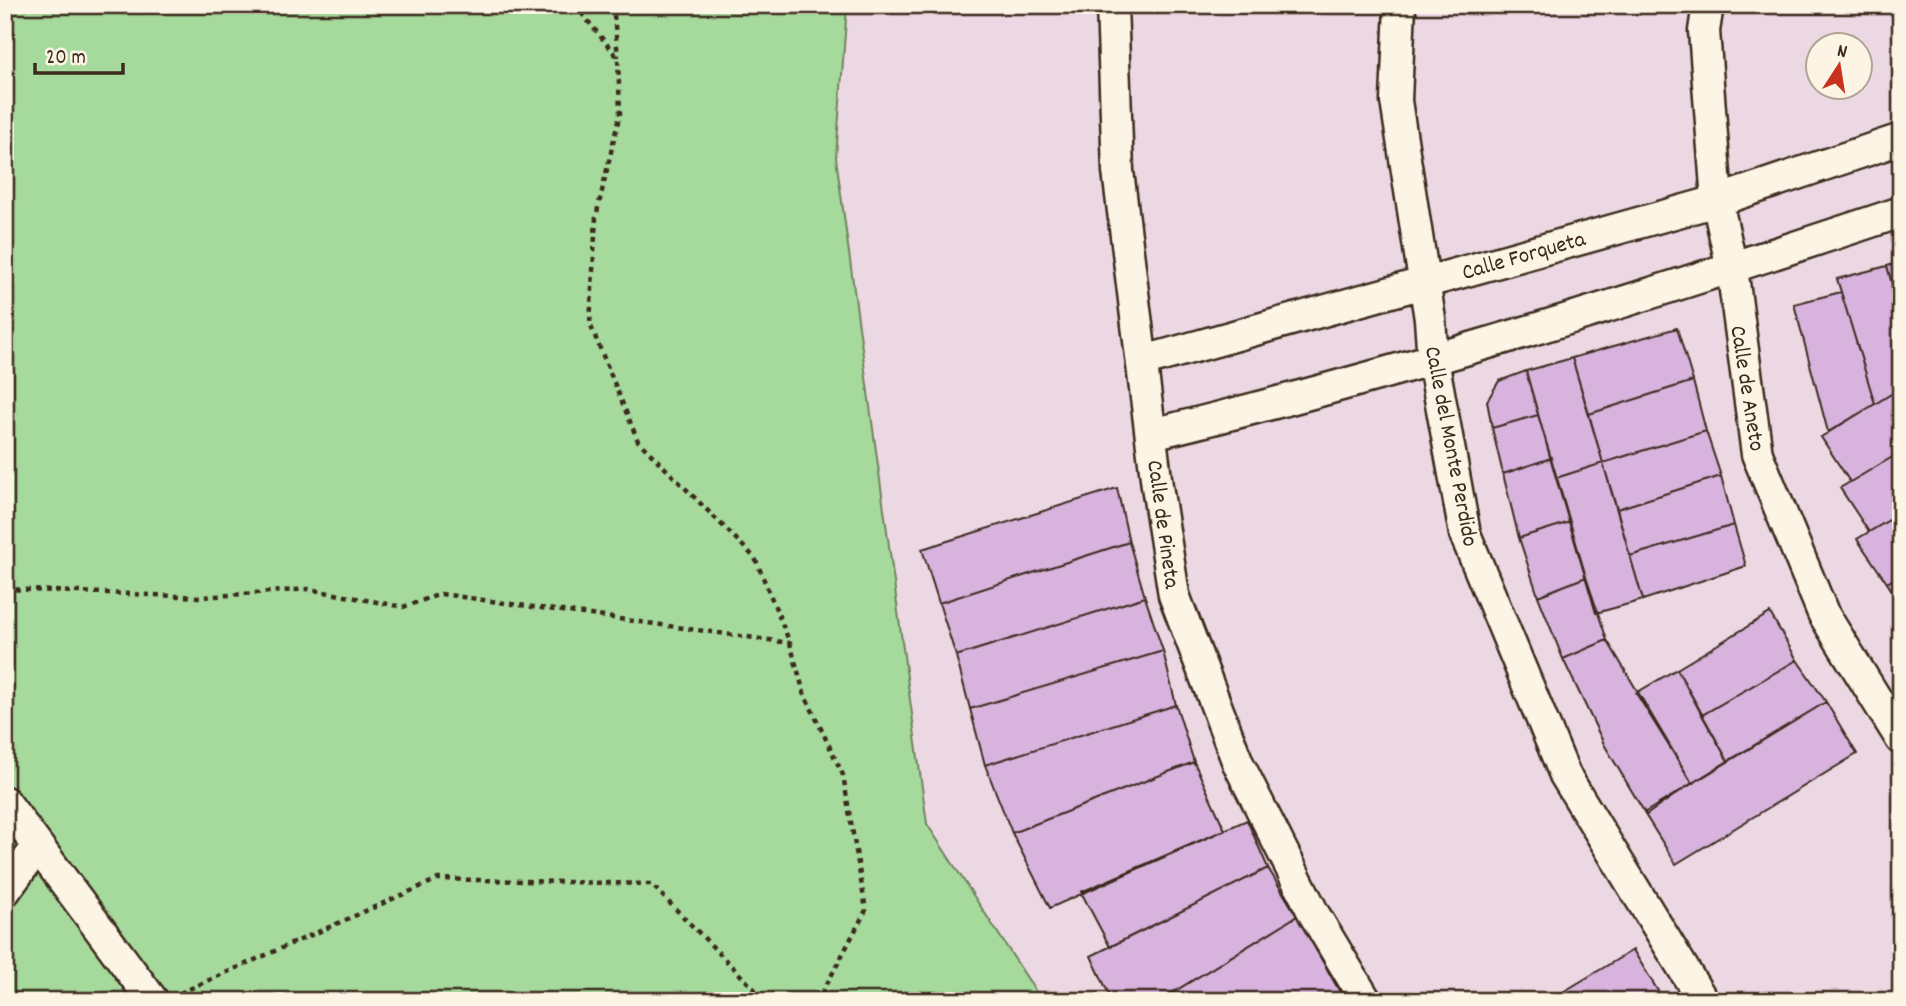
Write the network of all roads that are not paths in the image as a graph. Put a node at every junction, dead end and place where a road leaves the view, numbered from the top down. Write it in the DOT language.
graph roads {
  1 [pos="1112,5"];
  2 [pos="1401,5"];
  3 [pos="1708,5"];
  4 [pos="1901,139"];
  5 [pos="1717,201"];
  6 [pos="1901,212"];
  7 [pos="1732,268"];
  8 [pos="1424,282"];
  9 [pos="1433,360"];
  10 [pos="1143,361"];
  11 [pos="1152,434"];
  12 [pos="1901,739"];
  13 [pos="5,802"];
  14 [pos="38,846"];
  15 [pos="5,891"];
  16 [pos="164,998"];
  17 [pos="1366,1001"];
  18 [pos="1703,1001"];
  1 -- 10 [label="street, Calle de Pineta"];
  2 -- 8 [label="street, Calle del Monte Perdido"];
  3 -- 5 [label="street, Calle de Aneto"];
  4 -- 5 [label="street, Calle Forqueta"];
  5 -- 7 [label="street, Calle de Aneto"];
  5 -- 8 [label="street, Calle Forqueta"];
  6 -- 7 [label="street"];
  7 -- 9 [label="street"];
  7 -- 12 [label="street, Calle de Aneto"];
  8 -- 9 [label="street, Calle del Monte Perdido"];
  8 -- 10 [label="street, Calle Forqueta"];
  9 -- 11 [label="street"];
  9 -- 18 [label="street, Calle del Monte Perdido"];
  10 -- 11 [label="street, Calle de Pineta"];
  11 -- 17 [label="street, Calle de Pineta"];
  13 -- 14 [label="street"];
  14 -- 15 [label="street"];
  14 -- 16 [label="street"];
}
